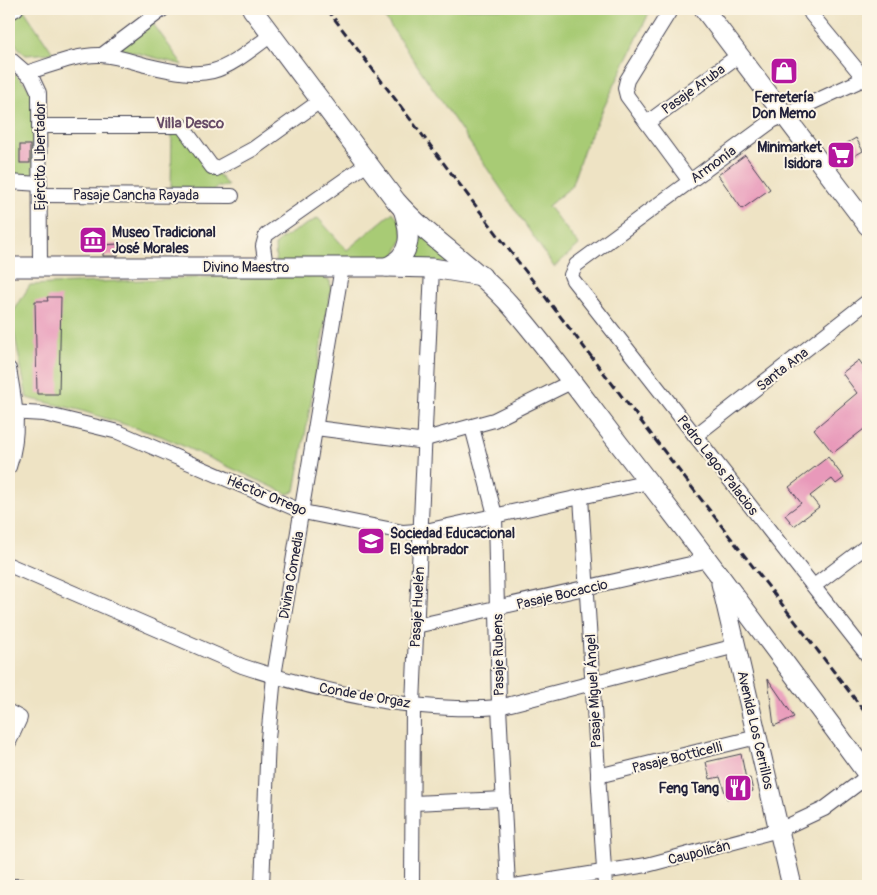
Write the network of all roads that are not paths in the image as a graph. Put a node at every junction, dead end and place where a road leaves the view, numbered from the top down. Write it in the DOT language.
graph roads {
  1 [pos="16,9"];
  2 [pos="163,9"];
  3 [pos="252,9"];
  4 [pos="671,9"];
  5 [pos="704,9"];
  6 [pos="9,13"];
  7 [pos="811,14"];
  8 [pos="271,35"];
  9 [pos="102,55"];
  10 [pos="739,55"];
  11 [pos="9,58"];
  12 [pos="26,73"];
  13 [pos="867,80"];
  14 [pos="320,101"];
  15 [pos="784,114"];
  16 [pos="647,123"];
  17 [pos="39,126"];
  18 [pos="367,164"];
  19 [pos="689,180"];
  20 [pos="9,182"];
  21 [pos="40,189"];
  22 [pos="232,196"];
  23 [pos="403,209"];
  24 [pos="868,226"];
  25 [pos="9,267"];
  26 [pos="40,267"];
  27 [pos="266,267"];
  28 [pos="342,267"];
  29 [pos="387,267"];
  30 [pos="432,268"];
  31 [pos="571,272"];
  32 [pos="482,276"];
  33 [pos="868,301"];
  34 [pos="9,369"];
  35 [pos="572,382"];
  36 [pos="13,412"];
  37 [pos="472,427"];
  38 [pos="316,428"];
  39 [pos="695,436"];
  40 [pos="425,439"];
  41 [pos="9,467"];
  42 [pos="649,482"];
  43 [pos="581,497"];
  44 [pos="303,512"];
  45 [pos="495,516"];
  46 [pos="421,532"];
  47 [pos="868,545"];
  48 [pos="708,560"];
  49 [pos="9,565"];
  50 [pos="719,575"];
  51 [pos="814,586"];
  52 [pos="587,588"];
  53 [pos="497,609"];
  54 [pos="416,626"];
  55 [pos="736,646"];
  56 [pos="868,656"];
  57 [pos="274,676"];
  58 [pos="593,684"];
  59 [pos="414,704"];
  60 [pos="499,708"];
  61 [pos="14,715"];
  62 [pos="757,737"];
  63 [pos="9,742"];
  64 [pos="868,775"];
  65 [pos="598,776"];
  66 [pos="504,799"];
  67 [pos="413,803"];
  68 [pos="778,830"];
  69 [pos="604,880"];
  70 [pos="9,886"];
  71 [pos="21,886"];
  72 [pos="262,886"];
  73 [pos="412,886"];
  74 [pos="508,886"];
  75 [pos="514,886"];
  76 [pos="792,886"];
  1 -- 6 [label="street"];
  2 -- 9 [label="street"];
  3 -- 8 [label="street"];
  4 -- 16 [label="street"];
  5 -- 10 [label="street"];
  7 -- 13 [label="street"];
  8 -- 9 [label="street"];
  8 -- 14 [label="street"];
  9 -- 12 [label="street"];
  10 -- 15 [label="street"];
  10 -- 16 [label="street, Pasaje Aruba"];
  11 -- 12 [label="street, Ejército Libertador"];
  12 -- 17 [label="street, Ejército Libertador"];
  13 -- 15 [label="street, Armonía"];
  14 -- 17 [label="street"];
  14 -- 18 [label="street"];
  15 -- 19 [label="street, Armonía"];
  15 -- 24 [label="street"];
  16 -- 19 [label="street"];
  17 -- 21 [label="street, Ejército Libertador"];
  18 -- 23 [label="street"];
  18 -- 27 [label="street"];
  19 -- 31 [label="street, Armonía"];
  20 -- 21 [label="street, Pasaje Cancha Rayada"];
  21 -- 22 [label="street, Pasaje Cancha Rayada"];
  21 -- 26 [label="street, Ejército Libertador"];
  23 -- 29 [label="street"];
  23 -- 32 [label="street"];
  25 -- 26 [label="street, Divino Maestro"];
  26 -- 27 [label="street, Divino Maestro"];
  27 -- 28 [label="street, Divino Maestro"];
  28 -- 29 [label="street, Divino Maestro"];
  28 -- 38 [label="street, Divina Comedia"];
  29 -- 30 [label="street, Divino Maestro"];
  30 -- 32 [label="street, Divino Maestro"];
  30 -- 40 [label="street, Pasaje Huelén"];
  31 -- 39 [label="street, Pedro Lagos Palacios"];
  32 -- 35 [label="street"];
  33 -- 39 [label="street, Santa Ana"];
  34 -- 36 [label="street"];
  35 -- 37 [label="street"];
  35 -- 42 [label="street"];
  36 -- 41 [label="street"];
  36 -- 44 [label="street, Héctor Orrego"];
  37 -- 40 [label="street"];
  37 -- 45 [label="street, Pasaje Rubens"];
  38 -- 40 [label="street"];
  38 -- 44 [label="street, Divina Comedia"];
  39 -- 51 [label="street, Pedro Lagos Palacios"];
  40 -- 46 [label="street, Pasaje Huelén"];
  42 -- 43 [label="street, Héctor Orrego"];
  42 -- 48 [label="street"];
  43 -- 45 [label="street, Héctor Orrego"];
  43 -- 52 [label="street, Pasaje Miguel Ángel"];
  44 -- 46 [label="street, Héctor Orrego"];
  44 -- 57 [label="street, Divina Comedia"];
  45 -- 46 [label="street, Héctor Orrego"];
  45 -- 53 [label="street, Pasaje Rubens"];
  46 -- 54 [label="street, Pasaje Huelén"];
  47 -- 51 [label="street"];
  48 -- 50 [label="street"];
  48 -- 52 [label="street, Pasaje Bocaccio"];
  49 -- 57 [label="street, Conde de Orgaz"];
  50 -- 55 [label="street, Avenida Los Cerrillos"];
  50 -- 64 [label="street"];
  51 -- 56 [label="street, Pedro Lagos Palacios"];
  52 -- 53 [label="street, Pasaje Bocaccio"];
  52 -- 58 [label="street, Pasaje Miguel Ángel"];
  53 -- 54 [label="street, Pasaje Bocaccio"];
  53 -- 60 [label="street, Pasaje Rubens"];
  54 -- 59 [label="street, Pasaje Huelén"];
  55 -- 58 [label="street, Conde de Orgaz"];
  55 -- 62 [label="street, Avenida Los Cerrillos"];
  57 -- 59 [label="street, Conde de Orgaz"];
  57 -- 72 [label="street, Divina Comedia"];
  58 -- 60 [label="street, Conde de Orgaz"];
  58 -- 65 [label="street, Pasaje Miguel Ángel"];
  59 -- 60 [label="street, Conde de Orgaz"];
  59 -- 67 [label="street, Pasaje Huelén"];
  60 -- 66 [label="street, Pasaje Rubens"];
  61 -- 63 [label="street"];
  62 -- 65 [label="street, Pasaje Botticelli"];
  62 -- 68 [label="street, Avenida Los Cerrillos"];
  64 -- 68 [label="street, Caupolicán"];
  65 -- 69 [label="street, Pasaje Miguel Ángel"];
  66 -- 67 [label="street"];
  66 -- 74 [label="street, Pasaje Rubens"];
  67 -- 73 [label="street, Pasaje Huelén"];
  68 -- 69 [label="street, Caupolicán"];
  68 -- 76 [label="street, Avenida Los Cerrillos"];
  69 -- 75 [label="street, Caupolicán"];
  70 -- 71 [label="street"];
}
